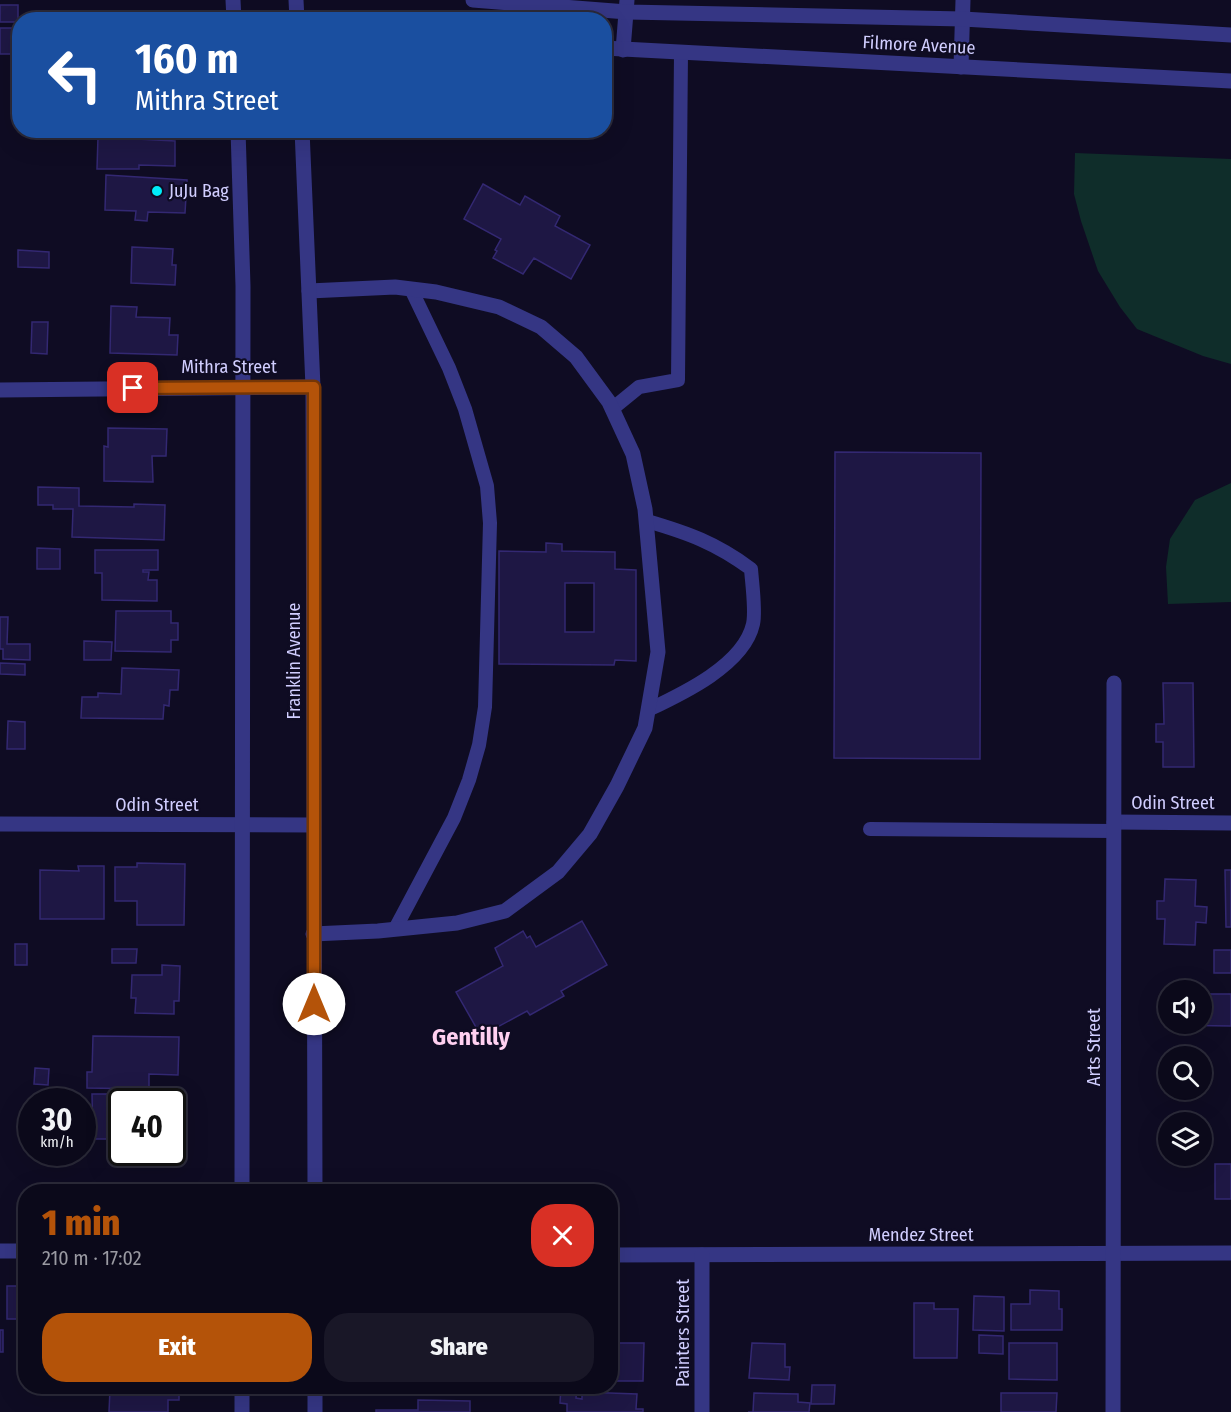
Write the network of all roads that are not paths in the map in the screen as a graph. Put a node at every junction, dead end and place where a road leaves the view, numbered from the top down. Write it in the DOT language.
graph roads {
  1 [pos="473,0"];
  2 [pos="963,0"];
  3 [pos="627,6"];
  4 [pos="963,19"];
  5 [pos="1231,35"];
  6 [pos="612,49"];
  7 [pos="623,50"];
  8 [pos="681,53"];
  9 [pos="961,67"];
  10 [pos="1231,81"];
  11 [pos="238,138"];
  12 [pos="302,138"];
  13 [pos="411,288"];
  14 [pos="309,291"];
  15 [pos="244,386"];
  16 [pos="314,387"];
  17 [pos="0,390"];
  18 [pos="612,409"];
  19 [pos="647,521"];
  20 [pos="1114,683"];
  21 [pos="648,710"];
  22 [pos="1231,823"];
  23 [pos="0,824"];
  24 [pos="243,825"];
  25 [pos="313,825"];
  26 [pos="1114,827"];
  27 [pos="870,829"];
  28 [pos="395,929"];
  29 [pos="313,934"];
  30 [pos="242,1184"];
  31 [pos="315,1184"];
  32 [pos="0,1251"];
  33 [pos="18,1251"];
  34 [pos="1112,1253"];
  35 [pos="1231,1253"];
  36 [pos="618,1255"];
  37 [pos="702,1255"];
  38 [pos="242,1394"];
  39 [pos="315,1394"];
  40 [pos="242,1412"];
  41 [pos="315,1412"];
  42 [pos="702,1412"];
  43 [pos="1113,1412"];
  1 -- 3 [label="street, Filmore Avenue"];
  2 -- 4 [label="street"];
  3 -- 4 [label="street, Filmore Avenue"];
  3 -- 7 [label="street"];
  4 -- 5 [label="street, Filmore Avenue"];
  4 -- 9 [label="street"];
  6 -- 7 [label="street, Filmore Avenue"];
  7 -- 8 [label="street, Filmore Avenue"];
  8 -- 9 [label="street, Filmore Avenue"];
  8 -- 18 [label="lane"];
  9 -- 10 [label="street, Filmore Avenue"];
  11 -- 15 [label="street"];
  12 -- 14 [label="street, Franklin Avenue"];
  13 -- 14 [label="street"];
  13 -- 18 [label="street"];
  13 -- 28 [label="lane"];
  14 -- 16 [label="street, Franklin Avenue"];
  15 -- 16 [label="street, Mithra Street"];
  15 -- 17 [label="street, Mithra Street"];
  15 -- 24 [label="street"];
  16 -- 25 [label="street, Franklin Avenue"];
  18 -- 19 [label="street"];
  19 -- 21 [label="street"];
  19 -- 21 [label="lane"];
  20 -- 26 [label="street, Arts Street"];
  21 -- 28 [label="street"];
  22 -- 26 [label="street, Odin Street"];
  23 -- 24 [label="street, Odin Street"];
  24 -- 25 [label="street, Odin Street"];
  24 -- 30 [label="street"];
  25 -- 29 [label="street, Franklin Avenue"];
  26 -- 27 [label="lane"];
  26 -- 34 [label="street, Arts Street"];
  28 -- 29 [label="street"];
  29 -- 31 [label="street, Franklin Avenue"];
  32 -- 33 [label="street"];
  34 -- 35 [label="street, Mendez Street"];
  34 -- 37 [label="street, Mendez Street"];
  34 -- 43 [label="street, Arts Street"];
  36 -- 37 [label="street, Mendez Street"];
  37 -- 42 [label="street, Painters Street"];
  38 -- 40 [label="street"];
  39 -- 41 [label="street"];
}
